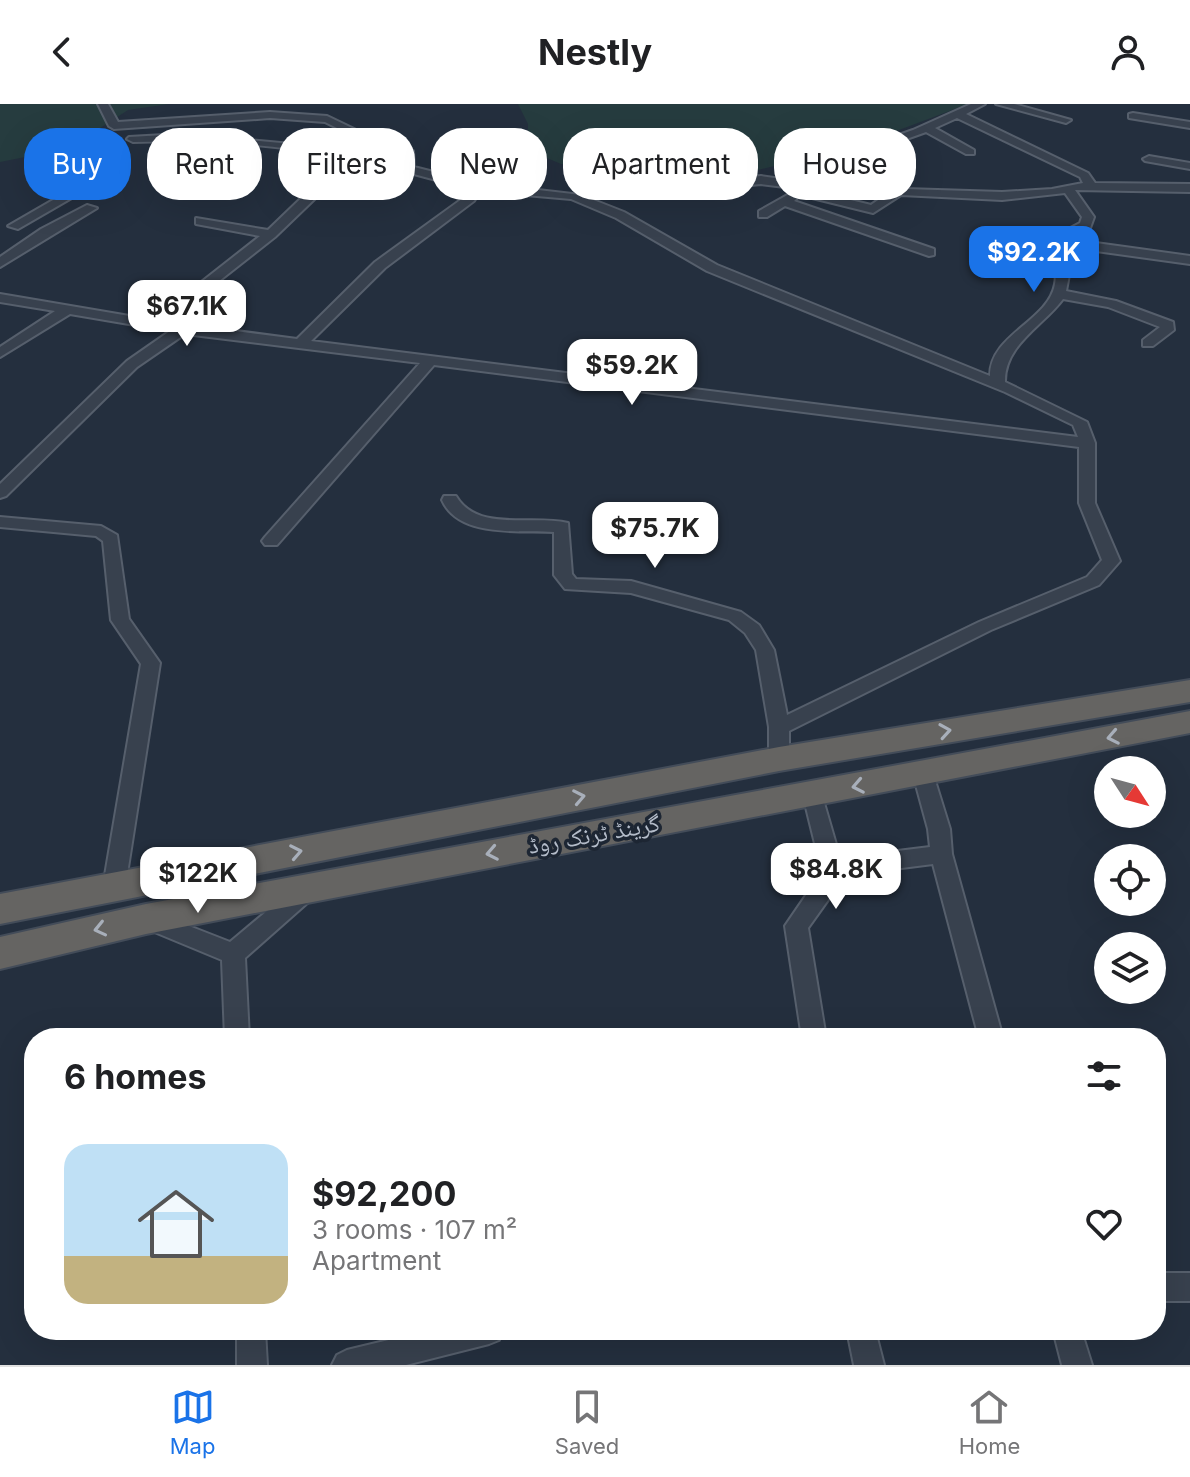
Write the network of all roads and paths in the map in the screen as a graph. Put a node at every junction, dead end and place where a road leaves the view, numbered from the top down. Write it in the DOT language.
graph roads {
  1 [pos="103,104"];
  2 [pos="980,104"];
  3 [pos="1001,104"];
  4 [pos="959,115"];
  5 [pos="1133,116"];
  6 [pos="1066,120"];
  7 [pos="1190,125"];
  8 [pos="345,128"];
  9 [pos="927,128"];
  10 [pos="916,132"];
  11 [pos="133,139"];
  12 [pos="278,146"];
  13 [pos="970,152"];
  14 [pos="1149,159"];
  15 [pos="1190,166"];
  16 [pos="1091,186"];
  17 [pos="1190,188"];
  18 [pos="1068,189"];
  19 [pos="916,192"];
  20 [pos="61,200"];
  21 [pos="306,200"];
  22 [pos="467,200"];
  23 [pos="584,200"];
  24 [pos="787,200"];
  25 [pos="842,200"];
  26 [pos="886,200"];
  27 [pos="784,202"];
  28 [pos="91,208"];
  29 [pos="763,214"];
  30 [pos="200,221"];
  31 [pos="0,223"];
  32 [pos="14,226"];
  33 [pos="45,232"];
  34 [pos="271,234"];
  35 [pos="1057,241"];
  36 [pos="929,252"];
  37 [pos="1190,260"];
  38 [pos="0,263"];
  39 [pos="1059,294"];
  40 [pos="0,298"];
  41 [pos="65,311"];
  42 [pos="156,324"];
  43 [pos="182,329"];
  44 [pos="1148,343"];
  45 [pos="299,345"];
  46 [pos="0,353"];
  47 [pos="431,360"];
  48 [pos="998,384"];
  49 [pos="1087,443"];
  50 [pos="0,493"];
  51 [pos="450,500"];
  52 [pos="0,522"];
  53 [pos="271,541"];
  54 [pos="1190,691"];
  55 [pos="1190,722"];
  56 [pos="779,743"];
  57 [pos="923,774"];
  58 [pos="813,795"];
  59 [pos="941,854"];
  60 [pos="832,868"];
  61 [pos="114,887"];
  62 [pos="310,887"];
  63 [pos="0,909"];
  64 [pos="146,919"];
  65 [pos="0,953"];
  66 [pos="233,954"];
  67 [pos="237,1028"];
  68 [pos="812,1028"];
  69 [pos="988,1028"];
  70 [pos="1166,1287"];
  71 [pos="1190,1287"];
  72 [pos="251,1340"];
  73 [pos="448,1340"];
  74 [pos="863,1340"];
  75 [pos="1070,1340"];
  76 [pos="252,1365"];
  77 [pos="347,1365"];
  78 [pos="869,1365"];
  79 [pos="1077,1365"];
  1 -- 8 [label="street"];
  2 -- 4 [label="street"];
  3 -- 6 [label="street"];
  4 -- 9 [label="street"];
  4 -- 16 [label="street"];
  5 -- 7 [label="street"];
  9 -- 10 [label="street"];
  9 -- 13 [label="street"];
  11 -- 12 [label="street"];
  14 -- 15 [label="street"];
  16 -- 17 [label="street"];
  16 -- 18 [label="street"];
  18 -- 19 [label="street"];
  18 -- 35 [label="street"];
  20 -- 32 [label="street"];
  21 -- 34 [label="street"];
  22 -- 45 [label="street"];
  23 -- 48 [label="street"];
  24 -- 27 [label="street"];
  25 -- 26 [label="street"];
  27 -- 29 [label="street"];
  27 -- 36 [label="street"];
  28 -- 33 [label="street"];
  30 -- 34 [label="street"];
  31 -- 32 [label="street"];
  32 -- 33 [label="street"];
  33 -- 38 [label="street"];
  34 -- 42 [label="street"];
  35 -- 37 [label="street"];
  35 -- 39 [label="street"];
  39 -- 44 [label="street"];
  39 -- 48 [label="street"];
  40 -- 41 [label="street"];
  41 -- 42 [label="street"];
  41 -- 46 [label="street"];
  42 -- 43 [label="street"];
  43 -- 45 [label="street"];
  43 -- 50 [label="street"];
  45 -- 47 [label="street"];
  47 -- 49 [label="street"];
  47 -- 53 [label="street"];
  48 -- 49 [label="street"];
  49 -- 56 [label="street"];
  51 -- 56 [label="street"];
  52 -- 61 [label="street"];
  56 -- 54 [label="highway, گرینڈ ٹرنک روڈ, one-way"];
  55 -- 57 [label="highway, گرینڈ ٹرنک روڈ, one-way"];
  61 -- 56 [label="highway, گرینڈ ٹرنک روڈ, one-way"];
  57 -- 58 [label="highway, گرینڈ ٹرنک روڈ, one-way"];
  57 -- 59 [label="street"];
  58 -- 60 [label="street"];
  58 -- 62 [label="highway, گرینڈ ٹرنک روڈ, one-way"];
  59 -- 60 [label="street"];
  59 -- 69 [label="street"];
  60 -- 68 [label="street"];
  61 -- 63 [label="highway, گرینڈ ٹرنک روڈ"];
  62 -- 64 [label="highway, گرینڈ ٹرنک روڈ"];
  62 -- 66 [label="street"];
  64 -- 65 [label="highway, گرینڈ ٹرنک روڈ, one-way"];
  64 -- 66 [label="street"];
  66 -- 67 [label="street"];
  70 -- 71 [label="street"];
  72 -- 76 [label="street"];
  73 -- 77 [label="street"];
  74 -- 78 [label="street"];
  75 -- 79 [label="street"];
}
